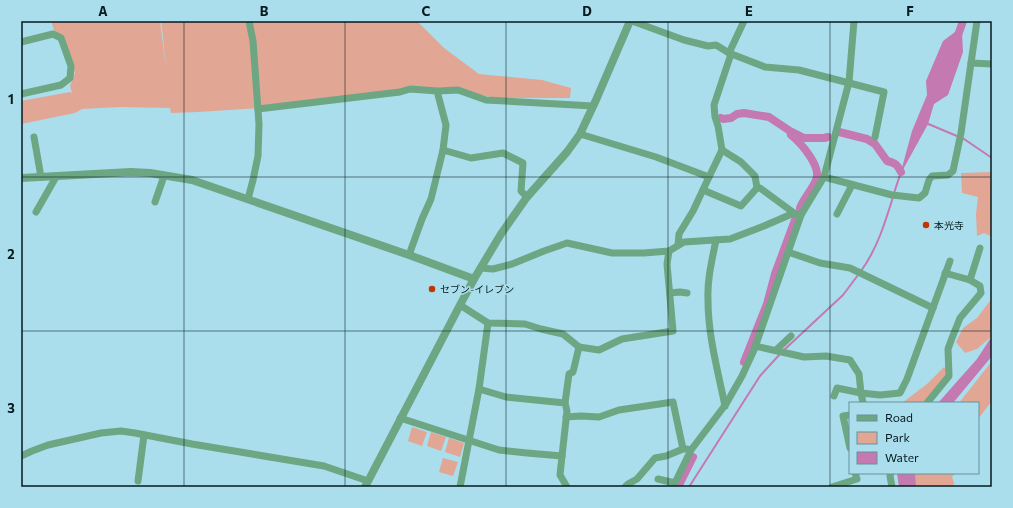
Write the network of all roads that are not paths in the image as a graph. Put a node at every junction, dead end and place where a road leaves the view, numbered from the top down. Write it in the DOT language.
graph roads {
  1 [pos="249,21"];
  2 [pos="631,21"];
  3 [pos="744,21"];
  4 [pos="854,21"];
  5 [pos="977,21"];
  6 [pos="21,42"];
  7 [pos="730,53"];
  8 [pos="971,63"];
  9 [pos="992,64"];
  10 [pos="849,82"];
  11 [pos="437,91"];
  12 [pos="21,94"];
  13 [pos="594,106"];
  14 [pos="258,109"];
  15 [pos="580,134"];
  16 [pos="34,137"];
  17 [pos="875,137"];
  18 [pos="443,150"];
  19 [pos="722,150"];
  20 [pos="164,176"];
  21 [pos="41,177"];
  22 [pos="56,177"];
  23 [pos="824,177"];
  24 [pos="21,178"];
  25 [pos="710,178"];
  26 [pos="852,184"];
  27 [pos="757,188"];
  28 [pos="703,190"];
  29 [pos="527,197"];
  30 [pos="248,199"];
  31 [pos="155,202"];
  32 [pos="36,212"];
  33 [pos="798,214"];
  34 [pos="837,214"];
  35 [pos="716,240"];
  36 [pos="678,245"];
  37 [pos="980,248"];
  38 [pos="670,250"];
  39 [pos="788,252"];
  40 [pos="409,255"];
  41 [pos="950,261"];
  42 [pos="481,268"];
  43 [pos="946,273"];
  44 [pos="474,279"];
  45 [pos="970,280"];
  46 [pos="670,293"];
  47 [pos="688,293"];
  48 [pos="460,305"];
  49 [pos="933,308"];
  50 [pos="488,323"];
  51 [pos="791,336"];
  52 [pos="755,346"];
  53 [pos="579,347"];
  54 [pos="777,351"];
  55 [pos="479,389"];
  56 [pos="861,393"];
  57 [pos="834,396"];
  58 [pos="863,402"];
  59 [pos="929,402"];
  60 [pos="565,403"];
  61 [pos="725,406"];
  62 [pos="849,415"];
  63 [pos="566,417"];
  64 [pos="400,418"];
  65 [pos="144,435"];
  66 [pos="469,441"];
  67 [pos="849,443"];
  68 [pos="687,449"];
  69 [pos="21,456"];
  70 [pos="562,456"];
  71 [pos="855,474"];
  72 [pos="891,474"];
  73 [pos="658,479"];
  74 [pos="138,481"];
  75 [pos="366,484"];
  76 [pos="674,485"];
  77 [pos="460,487"];
  78 [pos="567,487"];
  79 [pos="625,487"];
  80 [pos="832,487"];
  81 [pos="892,487"];
  1 -- 14 [label="street"];
  2 -- 7 [label="street"];
  2 -- 13 [label="street"];
  3 -- 7 [label="street"];
  4 -- 10 [label="street"];
  5 -- 8 [label="street"];
  6 -- 12 [label="street"];
  7 -- 10 [label="street"];
  7 -- 19 [label="street"];
  8 -- 9 [label="street"];
  8 -- 26 [label="street"];
  10 -- 17 [label="street"];
  10 -- 23 [label="street"];
  11 -- 13 [label="street"];
  11 -- 14 [label="street"];
  11 -- 18 [label="street"];
  13 -- 15 [label="street"];
  14 -- 30 [label="street"];
  15 -- 25 [label="street"];
  15 -- 29 [label="street"];
  16 -- 21 [label="street"];
  18 -- 29 [label="street"];
  18 -- 40 [label="street"];
  19 -- 25 [label="street"];
  19 -- 27 [label="street"];
  20 -- 22 [label="street"];
  20 -- 30 [label="street"];
  20 -- 31 [label="street"];
  21 -- 22 [label="street"];
  21 -- 24 [label="street"];
  22 -- 32 [label="street"];
  23 -- 26 [label="street"];
  23 -- 33 [label="street"];
  25 -- 28 [label="street"];
  26 -- 34 [label="street"];
  27 -- 28 [label="street"];
  27 -- 33 [label="street"];
  28 -- 36 [label="street"];
  29 -- 42 [label="street"];
  30 -- 40 [label="street"];
  33 -- 35 [label="street"];
  33 -- 39 [label="street"];
  35 -- 36 [label="street"];
  35 -- 61 [label="street"];
  36 -- 38 [label="street"];
  37 -- 45 [label="street"];
  38 -- 42 [label="street"];
  38 -- 46 [label="street"];
  39 -- 49 [label="street"];
  39 -- 52 [label="street"];
  40 -- 44 [label="street"];
  41 -- 43 [label="street"];
  42 -- 44 [label="street"];
  43 -- 45 [label="street"];
  43 -- 49 [label="street"];
  44 -- 48 [label="street"];
  45 -- 59 [label="street"];
  46 -- 47 [label="street"];
  46 -- 53 [label="street"];
  48 -- 50 [label="street"];
  48 -- 64 [label="street"];
  49 -- 56 [label="street"];
  50 -- 53 [label="street"];
  50 -- 55 [label="street"];
  51 -- 54 [label="street"];
  52 -- 54 [label="street"];
  52 -- 61 [label="street"];
  53 -- 60 [label="street"];
  54 -- 56 [label="street"];
  55 -- 60 [label="street"];
  55 -- 66 [label="street"];
  56 -- 57 [label="street"];
  56 -- 58 [label="street"];
  60 -- 63 [label="street"];
  61 -- 68 [label="street"];
  62 -- 67 [label="street"];
  63 -- 68 [label="street"];
  63 -- 70 [label="street"];
  64 -- 66 [label="street"];
  64 -- 75 [label="street"];
  65 -- 69 [label="street"];
  65 -- 74 [label="street"];
  65 -- 75 [label="street"];
  66 -- 70 [label="street"];
  66 -- 77 [label="street"];
  68 -- 76 [label="street"];
  68 -- 79 [label="street"];
  70 -- 78 [label="street"];
  71 -- 80 [label="street"];
  72 -- 81 [label="street"];
  73 -- 76 [label="street"];
}
